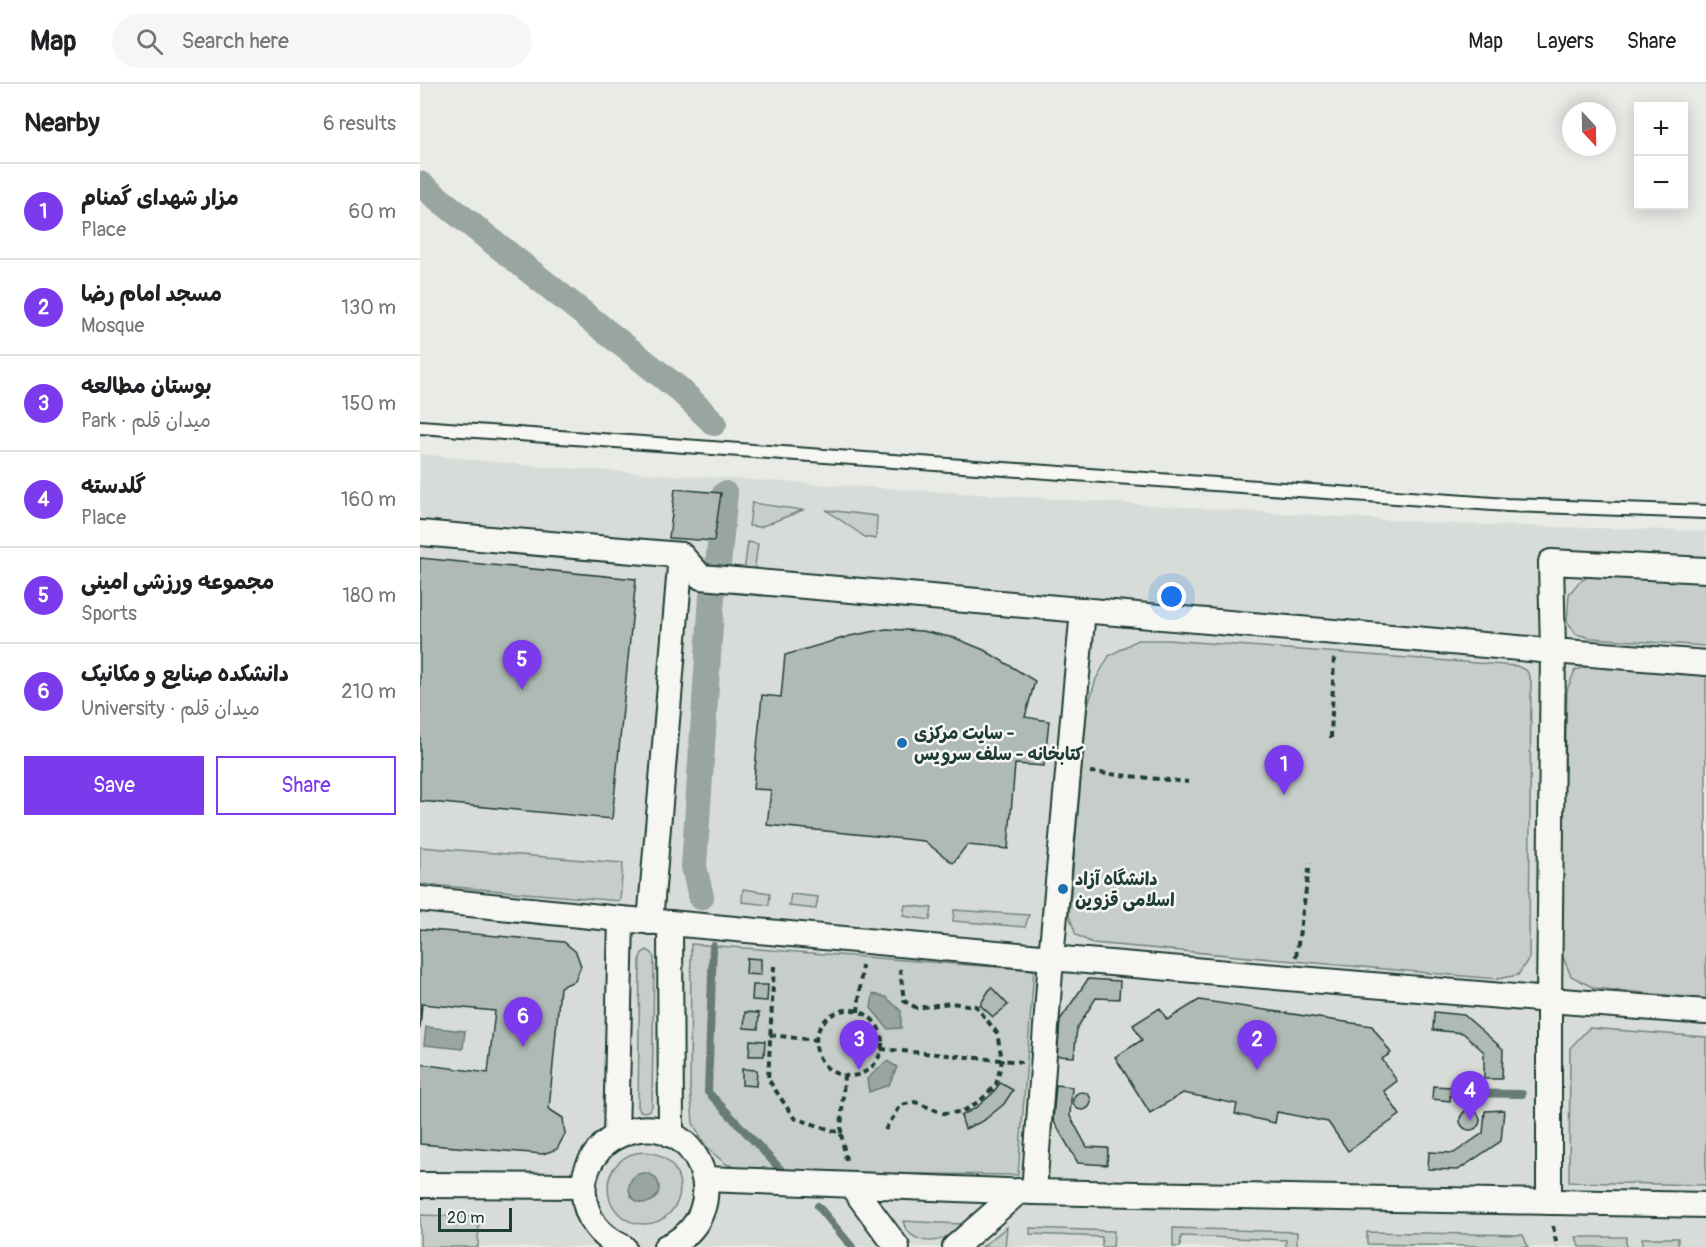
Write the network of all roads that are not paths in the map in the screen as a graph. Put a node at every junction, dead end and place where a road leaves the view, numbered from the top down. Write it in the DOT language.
graph roads {
  1 [pos="420,428"];
  2 [pos="1706,512"];
  3 [pos="420,533"];
  4 [pos="681,555"];
  5 [pos="1706,570"];
  6 [pos="1083,610"];
  7 [pos="1553,651"];
  8 [pos="1706,663"];
  9 [pos="420,900"];
  10 [pos="621,919"];
  11 [pos="660,922"];
  12 [pos="1051,958"];
  13 [pos="1549,1000"];
  14 [pos="1706,1012"];
  15 [pos="671,1135"];
  16 [pos="616,1136"];
  17 [pos="705,1179"];
  18 [pos="420,1185"];
  19 [pos="851,1185"];
  20 [pos="583,1186"];
  21 [pos="1026,1192"];
  22 [pos="1549,1202"];
  23 [pos="1706,1205"];
  24 [pos="621,1247"];
  25 [pos="667,1247"];
  26 [pos="897,1247"];
  27 [pos="955,1247"];
  1 -- 2 [label="lane"];
  3 -- 4 [label="street"];
  4 -- 6 [label="street"];
  4 -- 11 [label="street"];
  5 -- 7 [label="street"];
  6 -- 7 [label="street"];
  6 -- 12 [label="street"];
  7 -- 8 [label="street"];
  7 -- 13 [label="street"];
  9 -- 10 [label="street"];
  10 -- 11 [label="street"];
  10 -- 16 [label="street"];
  11 -- 12 [label="street"];
  11 -- 15 [label="street"];
  12 -- 13 [label="street"];
  12 -- 21 [label="street"];
  13 -- 14 [label="street"];
  13 -- 22 [label="street"];
  15 -- 16 [label="street"];
  15 -- 17 [label="street"];
  16 -- 20 [label="street"];
  17 -- 19 [label="street"];
  17 -- 25 [label="street"];
  18 -- 20 [label="street"];
  19 -- 21 [label="street"];
  19 -- 26 [label="street"];
  20 -- 24 [label="street"];
  21 -- 22 [label="street"];
  21 -- 27 [label="street"];
  22 -- 23 [label="street"];
}
